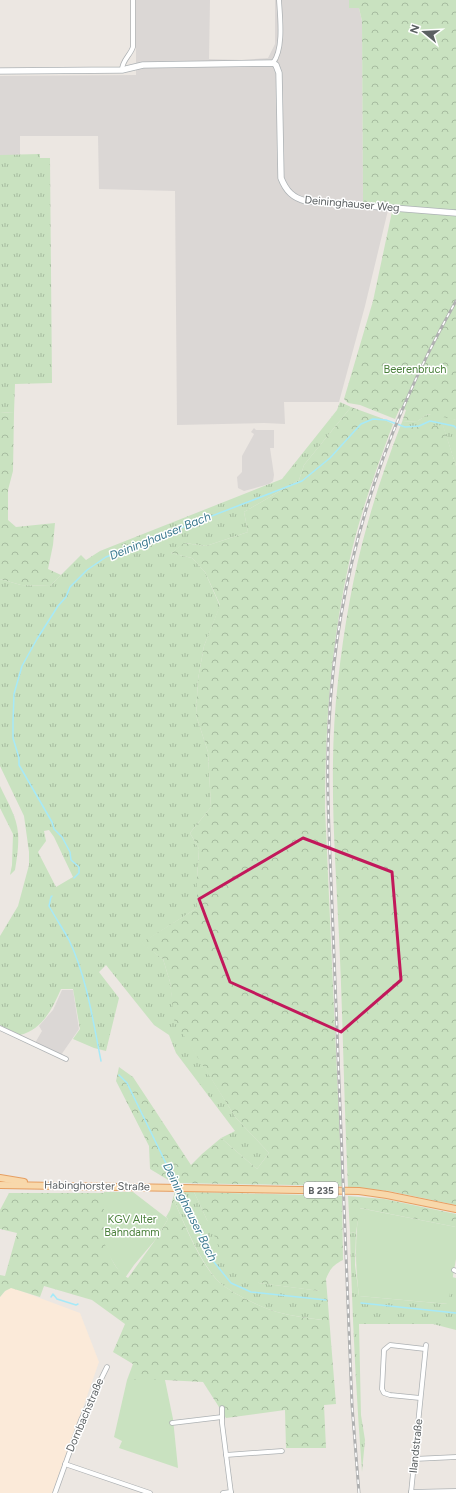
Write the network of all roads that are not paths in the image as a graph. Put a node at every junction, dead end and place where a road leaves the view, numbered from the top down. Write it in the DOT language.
graph roads {
  1 [pos="133,0"];
  2 [pos="279,0"];
  3 [pos="273,63"];
  4 [pos="122,70"];
  5 [pos="0,71"];
  6 [pos="456,213"];
  7 [pos="0,1028"];
  8 [pos="66,1059"];
  9 [pos="0,1178"];
  10 [pos="0,1185"];
  11 [pos="46,1185"];
  12 [pos="456,1209"];
  13 [pos="106,1367"];
  14 [pos="420,1398"];
  15 [pos="222,1408"];
  16 [pos="222,1417"];
  17 [pos="172,1423"];
  18 [pos="282,1451"];
  19 [pos="226,1455"];
  20 [pos="456,1457"];
  21 [pos="414,1459"];
  22 [pos="65,1464"];
  23 [pos="456,1491"];
  24 [pos="55,1493"];
  25 [pos="150,1493"];
  26 [pos="224,1493"];
  27 [pos="231,1493"];
  28 [pos="411,1493"];
  1 -- 4 [label="street"];
  2 -- 3 [label="street"];
  3 -- 4 [label="street"];
  3 -- 6 [label="street, Deininghauser Weg"];
  4 -- 5 [label="street"];
  7 -- 8 [label="street"];
  9 -- 11 [label="main road"];
  10 -- 11 [label="main road, Habinghorster Straße / B 235"];
  11 -- 12 [label="main road, Habinghorster Straße / B 235"];
  13 -- 22 [label="street, Dornbachstraße"];
  14 -- 14 [label="street, Ilandstraße"];
  14 -- 21 [label="street, Ilandstraße"];
  15 -- 16 [label="street"];
  16 -- 17 [label="street"];
  16 -- 19 [label="street"];
  18 -- 19 [label="street"];
  19 -- 27 [label="street"];
  20 -- 21 [label="street"];
  21 -- 28 [label="street, Ilandstraße"];
  22 -- 24 [label="street, Dornbachstraße"];
  22 -- 25 [label="street, Dornbachstraße"];
  23 -- 28 [label="street"];
  26 -- 27 [label="street"];
}
